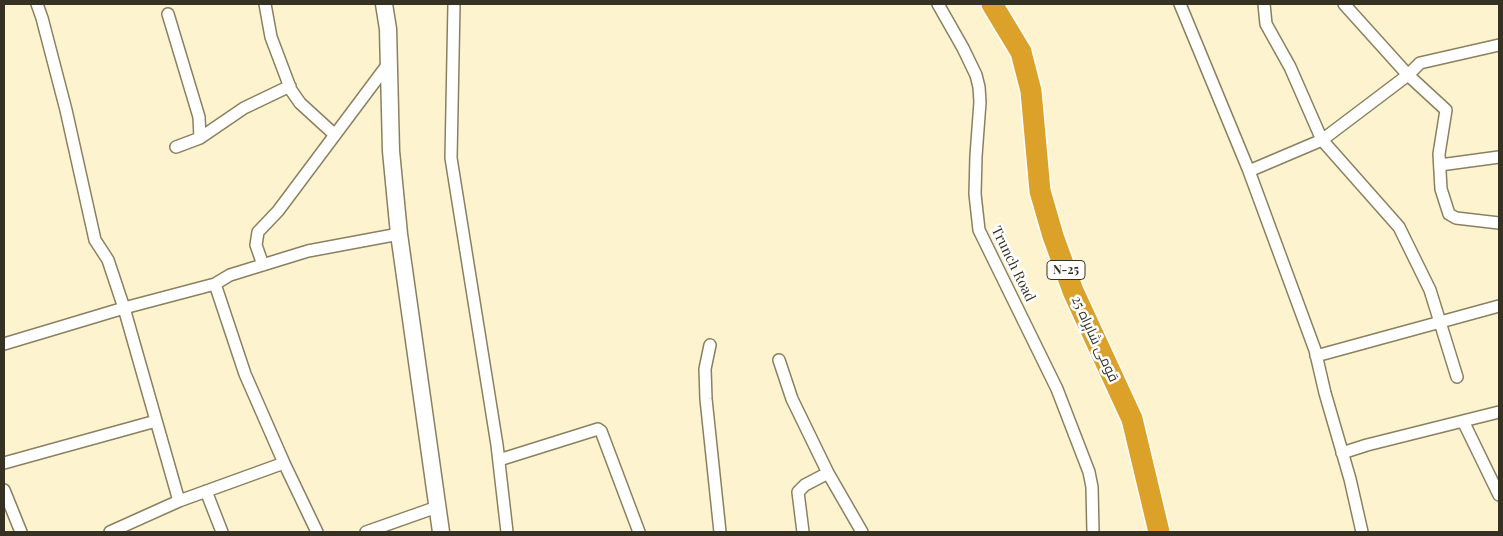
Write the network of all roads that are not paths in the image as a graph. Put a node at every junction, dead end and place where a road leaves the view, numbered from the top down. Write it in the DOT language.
graph roads {
  1 [pos="37,4"];
  2 [pos="265,4"];
  3 [pos="384,4"];
  4 [pos="454,4"];
  5 [pos="938,4"];
  6 [pos="992,4"];
  7 [pos="1180,4"];
  8 [pos="1264,4"];
  9 [pos="1344,4"];
  10 [pos="168,14"];
  11 [pos="1499,45"];
  12 [pos="388,64"];
  13 [pos="1408,75"];
  14 [pos="290,86"];
  15 [pos="335,135"];
  16 [pos="200,138"];
  17 [pos="1322,140"];
  18 [pos="176,148"];
  19 [pos="1499,157"];
  20 [pos="1440,165"];
  21 [pos="1249,172"];
  22 [pos="1499,223"];
  23 [pos="399,234"];
  24 [pos="263,265"];
  25 [pos="215,284"];
  26 [pos="1499,306"];
  27 [pos="124,308"];
  28 [pos="1439,322"];
  29 [pos="4,344"];
  30 [pos="710,345"];
  31 [pos="1316,356"];
  32 [pos="779,360"];
  33 [pos="1457,378"];
  34 [pos="1499,412"];
  35 [pos="156,421"];
  36 [pos="1463,421"];
  37 [pos="1342,453"];
  38 [pos="499,460"];
  39 [pos="4,463"];
  40 [pos="284,463"];
  41 [pos="828,473"];
  42 [pos="4,490"];
  43 [pos="206,491"];
  44 [pos="1499,495"];
  45 [pos="179,501"];
  46 [pos="437,507"];
  47 [pos="21,532"];
  48 [pos="110,532"];
  49 [pos="222,532"];
  50 [pos="317,532"];
  51 [pos="366,532"];
  52 [pos="441,532"];
  53 [pos="508,532"];
  54 [pos="638,532"];
  55 [pos="720,532"];
  56 [pos="803,532"];
  57 [pos="862,532"];
  58 [pos="1093,532"];
  59 [pos="1159,532"];
  60 [pos="1362,532"];
  1 -- 27 [label="street"];
  2 -- 14 [label="street"];
  3 -- 12 [label="street"];
  4 -- 38 [label="street"];
  5 -- 58 [label="street, Trunch Road"];
  6 -- 59 [label="highway, قومی شاہراہ 25 / N-25"];
  7 -- 21 [label="street"];
  8 -- 17 [label="street"];
  9 -- 13 [label="street"];
  10 -- 16 [label="street"];
  11 -- 13 [label="street"];
  12 -- 15 [label="street"];
  12 -- 23 [label="street"];
  13 -- 17 [label="street"];
  13 -- 20 [label="street"];
  14 -- 15 [label="street"];
  14 -- 16 [label="street"];
  15 -- 24 [label="street"];
  16 -- 18 [label="street"];
  17 -- 21 [label="street"];
  17 -- 28 [label="street"];
  19 -- 20 [label="street"];
  20 -- 22 [label="street"];
  21 -- 31 [label="street"];
  23 -- 24 [label="street"];
  23 -- 46 [label="street"];
  24 -- 25 [label="street"];
  25 -- 27 [label="street"];
  25 -- 40 [label="street"];
  26 -- 28 [label="street"];
  27 -- 29 [label="street"];
  27 -- 35 [label="street"];
  28 -- 31 [label="street"];
  28 -- 33 [label="street"];
  30 -- 55 [label="street"];
  31 -- 37 [label="street"];
  32 -- 41 [label="street"];
  34 -- 36 [label="street"];
  35 -- 39 [label="street"];
  35 -- 45 [label="street"];
  36 -- 37 [label="street"];
  36 -- 44 [label="street"];
  37 -- 60 [label="street"];
  38 -- 53 [label="street"];
  38 -- 54 [label="street"];
  40 -- 43 [label="street"];
  40 -- 50 [label="street"];
  41 -- 56 [label="street"];
  41 -- 57 [label="street"];
  42 -- 47 [label="street"];
  43 -- 45 [label="street"];
  43 -- 49 [label="street"];
  45 -- 48 [label="street"];
  46 -- 51 [label="street"];
  46 -- 52 [label="street"];
}
